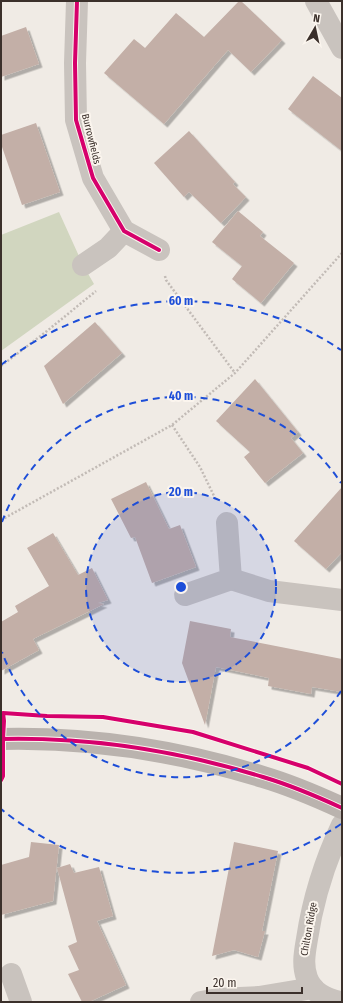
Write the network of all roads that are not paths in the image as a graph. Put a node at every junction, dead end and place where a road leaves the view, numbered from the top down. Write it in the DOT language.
graph roads {
  1 [pos="77,1"];
  2 [pos="316,1"];
  3 [pos="342,48"];
  4 [pos="124,230"];
  5 [pos="159,250"];
  6 [pos="82,265"];
  7 [pos="227,523"];
  8 [pos="231,579"];
  9 [pos="185,595"];
  10 [pos="342,600"];
  11 [pos="1,740"];
  12 [pos="342,808"];
  13 [pos="342,825"];
  14 [pos="11,974"];
  15 [pos="313,988"];
  16 [pos="212,1001"];
  17 [pos="21,1002"];
  18 [pos="340,1002"];
  1 -- 4 [label="street, Burrowfields"];
  2 -- 3 [label="street"];
  4 -- 5 [label="street, Burrowfields"];
  4 -- 6 [label="street"];
  7 -- 8 [label="street"];
  8 -- 9 [label="street"];
  8 -- 10 [label="street"];
  11 -- 12 [label="street"];
  13 -- 15 [label="street, Chilton Ridge"];
  14 -- 17 [label="street"];
  15 -- 16 [label="street"];
  15 -- 18 [label="street"];
}
